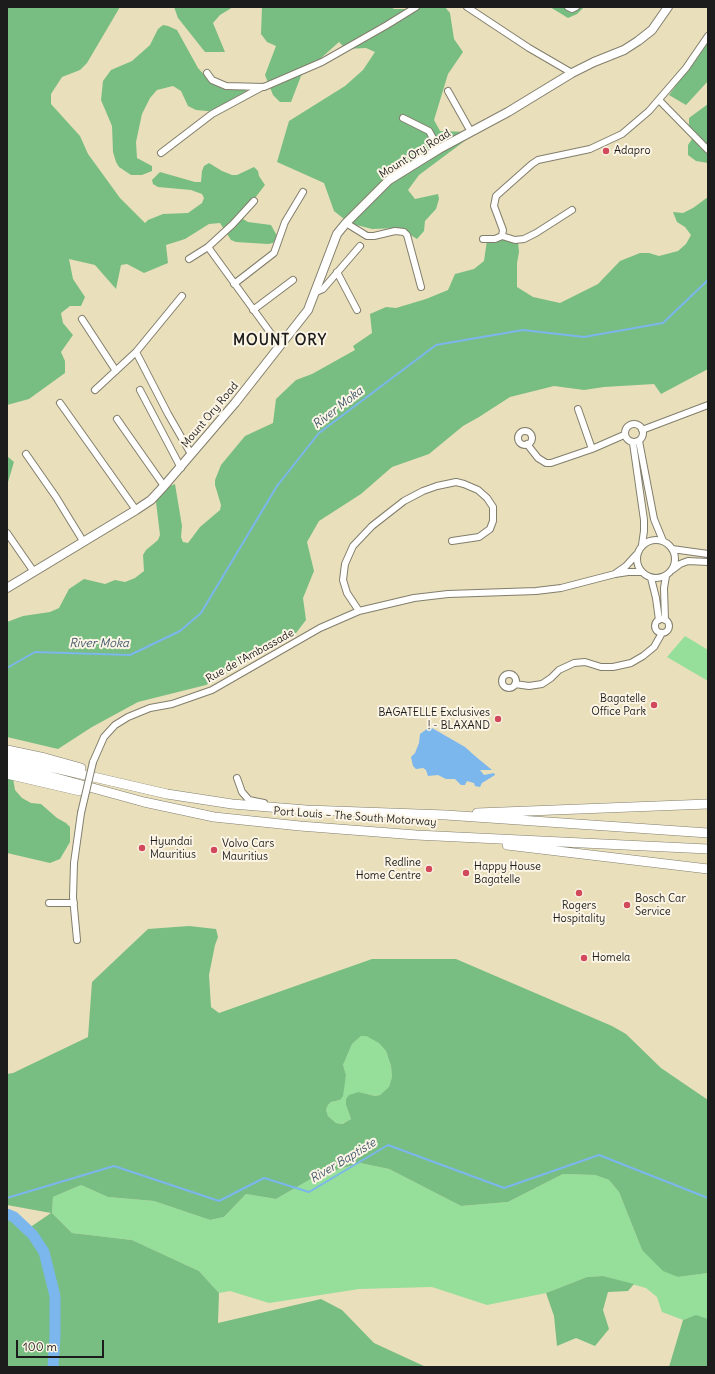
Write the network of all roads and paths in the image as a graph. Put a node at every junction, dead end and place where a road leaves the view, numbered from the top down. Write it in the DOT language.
graph roads {
  1 [pos="416,7"];
  2 [pos="468,7"];
  3 [pos="568,7"];
  4 [pos="576,7"];
  5 [pos="668,7"];
  6 [pos="708,36"];
  7 [pos="207,73"];
  8 [pos="572,73"];
  9 [pos="264,87"];
  10 [pos="448,91"];
  11 [pos="659,100"];
  12 [pos="403,118"];
  13 [pos="471,132"];
  14 [pos="439,149"];
  15 [pos="708,150"];
  16 [pos="161,153"];
  17 [pos="303,192"];
  18 [pos="254,201"];
  19 [pos="572,210"];
  20 [pos="346,223"];
  21 [pos="502,236"];
  22 [pos="483,239"];
  23 [pos="360,246"];
  24 [pos="208,247"];
  25 [pos="189,259"];
  26 [pos="337,272"];
  27 [pos="293,280"];
  28 [pos="234,284"];
  29 [pos="421,286"];
  30 [pos="316,292"];
  31 [pos="182,296"];
  32 [pos="253,310"];
  33 [pos="357,310"];
  34 [pos="82,319"];
  35 [pos="280,346"];
  36 [pos="136,352"];
  37 [pos="116,371"];
  38 [pos="94,390"];
  39 [pos="140,390"];
  40 [pos="60,403"];
  41 [pos="708,405"];
  42 [pos="578,409"];
  43 [pos="117,419"];
  44 [pos="642,430"];
  45 [pos="624,435"];
  46 [pos="636,442"];
  47 [pos="527,444"];
  48 [pos="592,450"];
  49 [pos="26,454"];
  50 [pos="192,454"];
  51 [pos="181,468"];
  52 [pos="164,486"];
  53 [pos="136,510"];
  54 [pos="7,533"];
  55 [pos="83,541"];
  56 [pos="452,541"];
  57 [pos="663,541"];
  58 [pos="642,545"];
  59 [pos="672,549"];
  60 [pos="708,554"];
  61 [pos="636,555"];
  62 [pos="708,562"];
  63 [pos="34,572"];
  64 [pos="641,572"];
  65 [pos="615,574"];
  66 [pos="669,574"];
  67 [pos="651,578"];
  68 [pos="7,588"];
  69 [pos="359,611"];
  70 [pos="662,620"];
  71 [pos="662,633"];
  72 [pos="515,684"];
  73 [pos="7,750"];
  74 [pos="7,757"];
  75 [pos="7,766"];
  76 [pos="40,769"];
  77 [pos="7,774"];
  78 [pos="237,778"];
  79 [pos="708,804"];
  80 [pos="306,810"];
  81 [pos="446,815"];
  82 [pos="708,833"];
  83 [pos="416,835"];
  84 [pos="708,849"];
  85 [pos="708,869"];
  86 [pos="50,903"];
  87 [pos="74,903"];
  88 [pos="77,940"];
  1 -- 9 [label="street"];
  2 -- 8 [label="street"];
  3 -- 4 [label="street"];
  5 -- 8 [label="main road, Mount Ory Road"];
  6 -- 11 [label="street"];
  7 -- 9 [label="street"];
  8 -- 13 [label="main road, Mount Ory Road"];
  9 -- 16 [label="street"];
  10 -- 13 [label="street"];
  11 -- 15 [label="street"];
  11 -- 21 [label="street"];
  12 -- 14 [label="street"];
  13 -- 14 [label="main road, Mount Ory Road"];
  14 -- 20 [label="main road, Mount Ory Road"];
  17 -- 28 [label="street"];
  18 -- 24 [label="street"];
  19 -- 21 [label="street"];
  20 -- 29 [label="street"];
  20 -- 30 [label="main road, Mount Ory Road"];
  21 -- 22 [label="street"];
  23 -- 26 [label="street"];
  24 -- 25 [label="street"];
  24 -- 28 [label="street"];
  26 -- 30 [label="street"];
  26 -- 33 [label="street"];
  27 -- 32 [label="street"];
  28 -- 32 [label="street"];
  30 -- 35 [label="main road, Mount Ory Road"];
  31 -- 36 [label="street"];
  32 -- 35 [label="street"];
  34 -- 37 [label="street"];
  35 -- 50 [label="main road, Mount Ory Road"];
  36 -- 37 [label="street"];
  36 -- 50 [label="street"];
  37 -- 38 [label="street"];
  39 -- 51 [label="street"];
  40 -- 53 [label="street"];
  41 -- 44 [label="street"];
  42 -- 48 [label="street"];
  43 -- 52 [label="street"];
  44 -- 45 [label="street"];
  44 -- 46 [label="street"];
  45 -- 46 [label="street"];
  45 -- 48 [label="street"];
  46 -- 57 [label="street"];
  46 -- 58 [label="street"];
  47 -- 48 [label="street"];
  49 -- 55 [label="street"];
  50 -- 51 [label="main road, Mount Ory Road"];
  51 -- 52 [label="main road, Mount Ory Road"];
  52 -- 53 [label="main road, Mount Ory Road"];
  53 -- 55 [label="main road, Mount Ory Road"];
  54 -- 63 [label="street"];
  55 -- 63 [label="main road, Mount Ory Road"];
  56 -- 69 [label="street"];
  57 -- 58 [label="street"];
  57 -- 59 [label="street"];
  58 -- 61 [label="street"];
  59 -- 60 [label="street"];
  59 -- 66 [label="street"];
  61 -- 64 [label="street"];
  61 -- 65 [label="street"];
  62 -- 66 [label="street"];
  63 -- 68 [label="main road, Mount Ory Road"];
  64 -- 65 [label="street, Rue de l'Ambassade"];
  64 -- 67 [label="street"];
  65 -- 69 [label="street, Rue de l'Ambassade"];
  66 -- 67 [label="street"];
  66 -- 70 [label="street"];
  67 -- 70 [label="street"];
  69 -- 87 [label="street, Rue de l'Ambassade, bridge"];
  70 -- 71 [label="street"];
  70 -- 71 [label="street"];
  71 -- 72 [label="street"];
  73 -- 76 [label="highway"];
  74 -- 76 [label="highway, Port Louis – The South Motorway"];
  75 -- 76 [label="highway, Port Louis – The South Motorway"];
  76 -- 77 [label="highway"];
  76 -- 80 [label="highway, Port Louis – The South Motorway"];
  76 -- 83 [label="highway, Port Louis – The South Motorway"];
  78 -- 80 [label="street"];
  79 -- 81 [label="highway"];
  80 -- 81 [label="highway, Port Louis – The South Motorway"];
  81 -- 82 [label="highway, Port Louis – The South Motorway"];
  83 -- 84 [label="highway, Port Louis – The South Motorway"];
  83 -- 85 [label="highway"];
  86 -- 87 [label="street"];
  87 -- 88 [label="street, Rue de l'Ambassade"];
}
